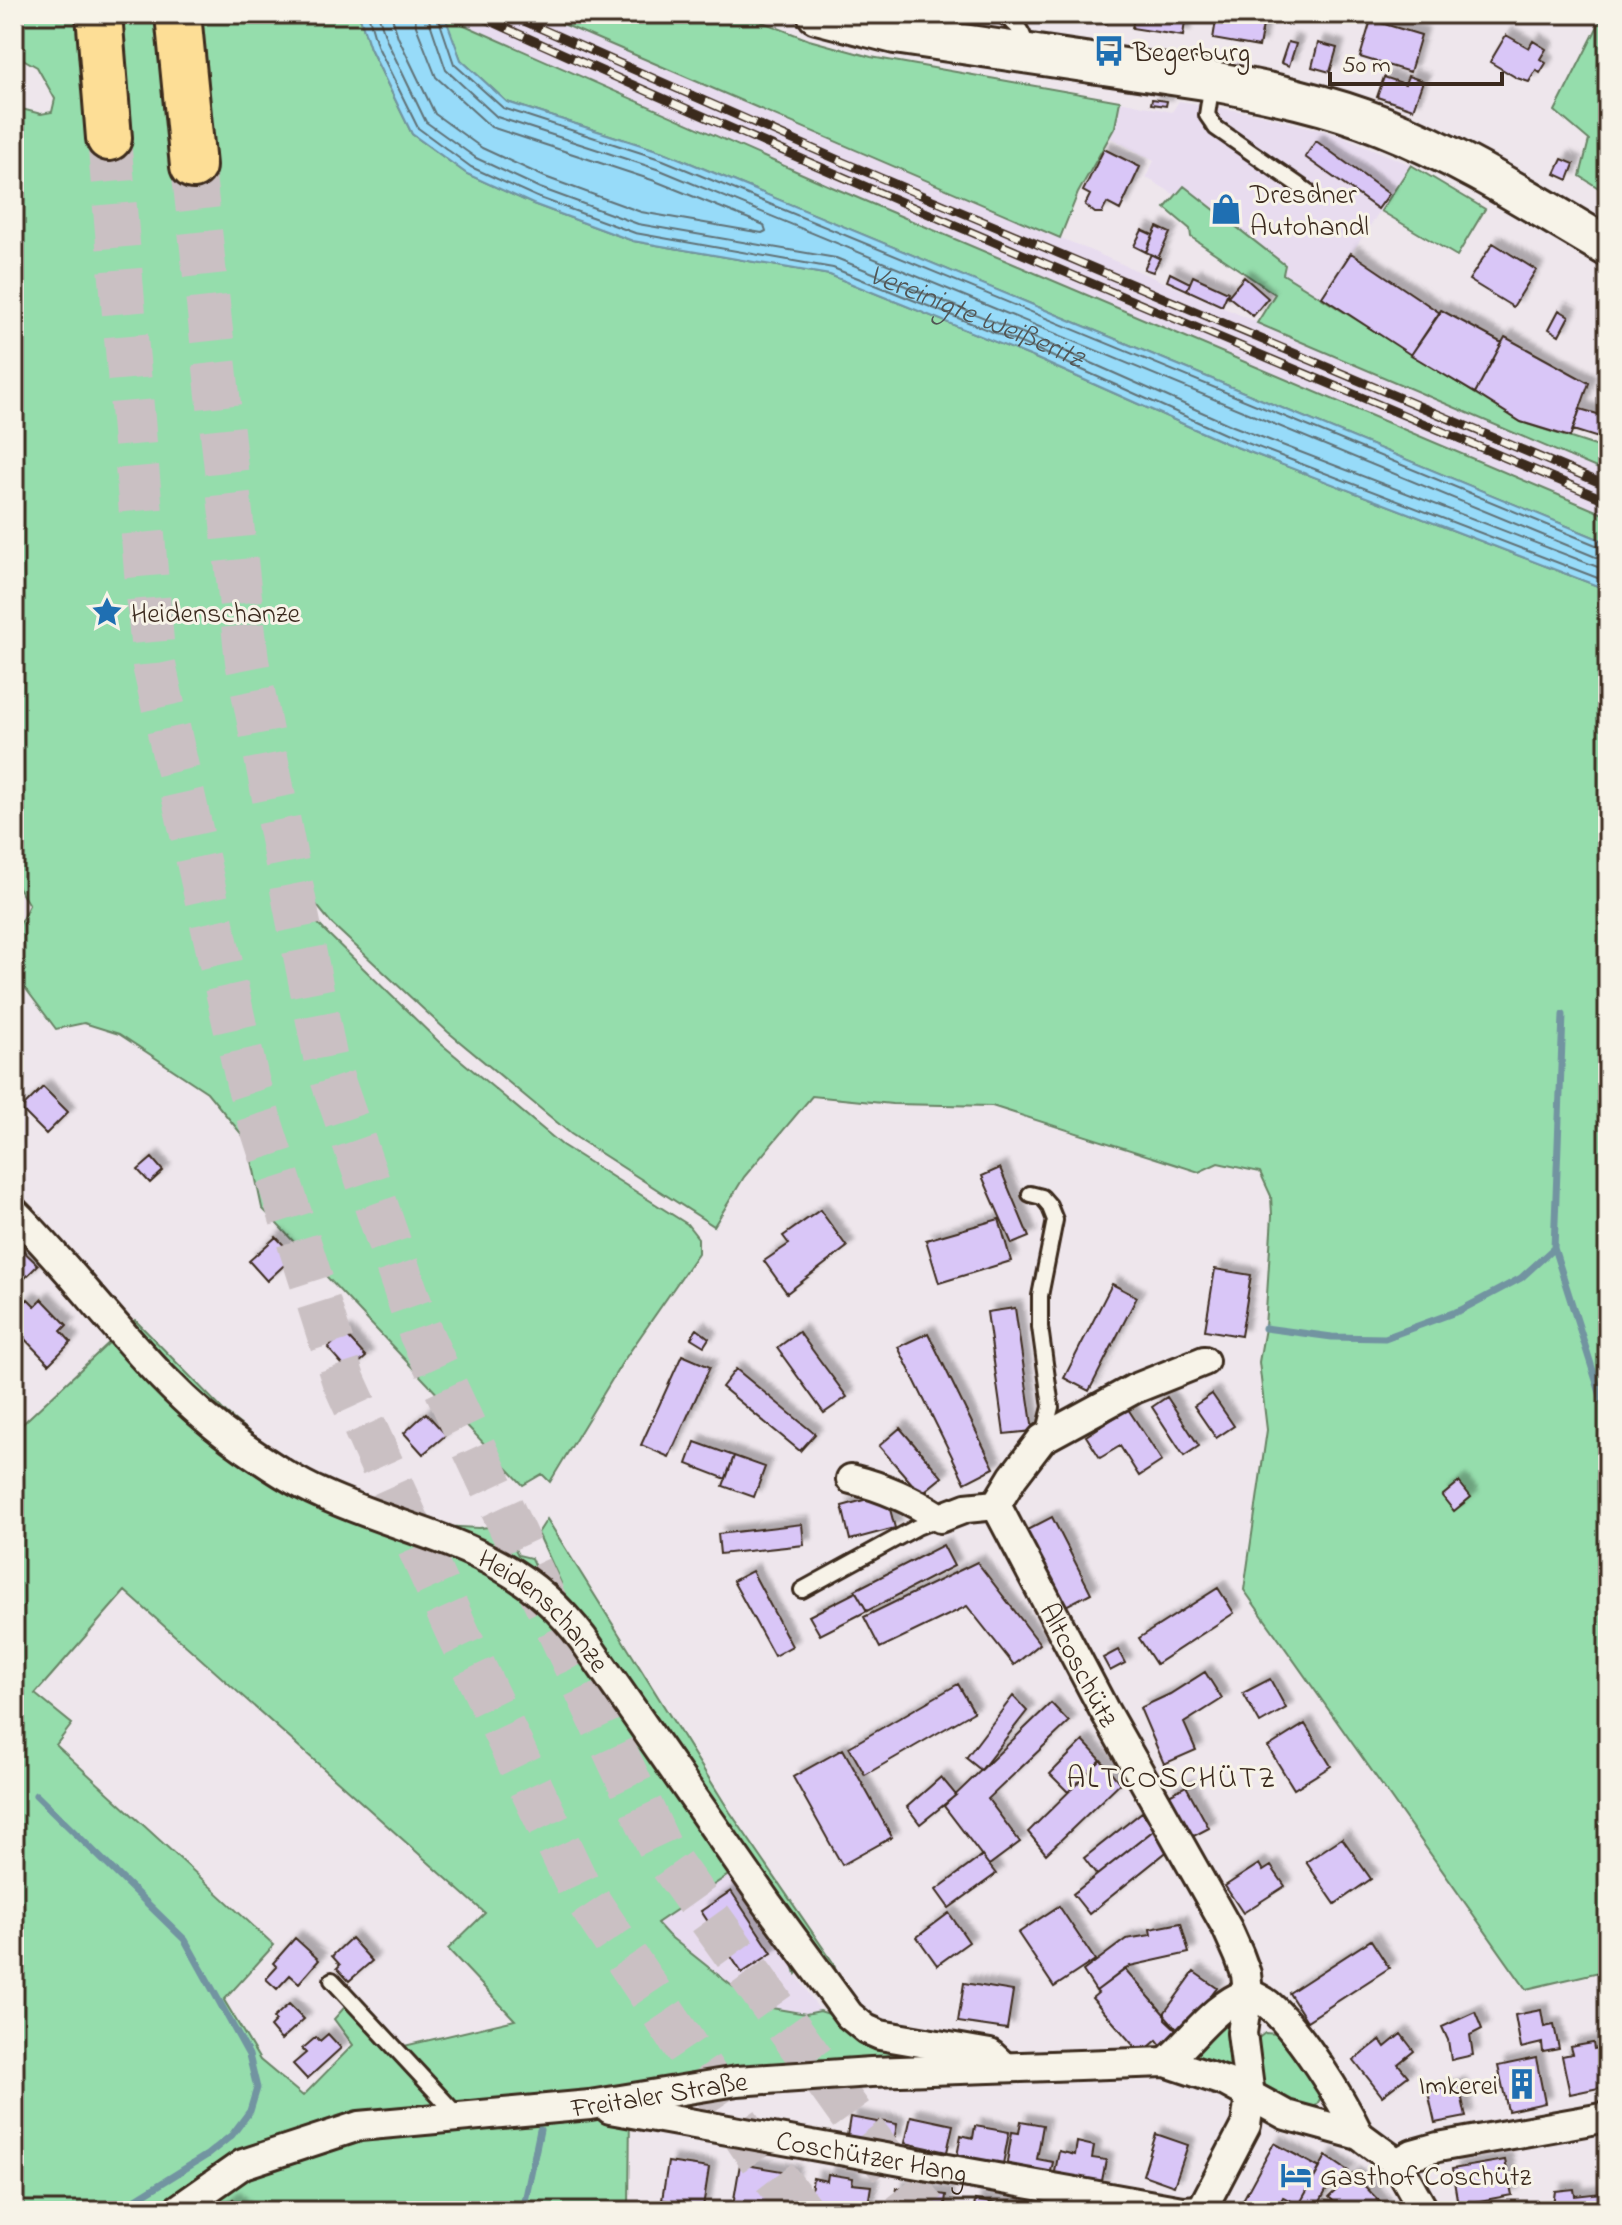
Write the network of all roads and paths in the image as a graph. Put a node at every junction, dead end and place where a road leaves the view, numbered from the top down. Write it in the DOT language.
graph roads {
  1 [pos="99,14"];
  2 [pos="178,14"];
  3 [pos="817,14"];
  4 [pos="1000,14"];
  5 [pos="1028,53"];
  6 [pos="1212,81"];
  7 [pos="109,138"];
  8 [pos="193,166"];
  9 [pos="1307,191"];
  10 [pos="1608,247"];
  11 [pos="1030,1194"];
  12 [pos="14,1212"];
  13 [pos="1204,1361"];
  14 [pos="1042,1439"];
  15 [pos="851,1479"];
  16 [pos="996,1505"];
  17 [pos="940,1518"];
  18 [pos="802,1590"];
  19 [pos="332,1980"];
  20 [pos="1248,1993"];
  21 [pos="1166,2062"];
  22 [pos="1004,2067"];
  23 [pos="1250,2096"];
  24 [pos="590,2105"];
  25 [pos="1608,2117"];
  26 [pos="461,2118"];
  27 [pos="1359,2135"];
  28 [pos="1397,2163"];
  29 [pos="1201,2210"];
  30 [pos="176,2211"];
  31 [pos="1424,2211"];
  1 -- 7 [label="highway"];
  2 -- 8 [label="highway"];
  3 -- 5 [label="main road"];
  4 -- 5 [label="lane"];
  5 -- 6 [label="main road"];
  6 -- 9 [label="lane"];
  6 -- 10 [label="main road"];
  11 -- 14 [label="lane"];
  12 -- 22 [label="street, Heidenschanze"];
  13 -- 14 [label="street"];
  14 -- 16 [label="street"];
  15 -- 17 [label="street"];
  16 -- 17 [label="street"];
  16 -- 20 [label="street, Altcoschütz"];
  17 -- 18 [label="lane"];
  19 -- 26 [label="lane"];
  20 -- 21 [label="street"];
  20 -- 23 [label="street, Altcoschütz"];
  20 -- 27 [label="street"];
  21 -- 22 [label="street, Freitaler Straße"];
  21 -- 23 [label="street"];
  22 -- 24 [label="street, Freitaler Straße"];
  23 -- 27 [label="street"];
  23 -- 29 [label="street"];
  24 -- 26 [label="street, Freitaler Straße"];
  24 -- 29 [label="street, Coschützer Hang"];
  25 -- 28 [label="street"];
  26 -- 30 [label="street, Freitaler Straße"];
  27 -- 28 [label="street"];
  28 -- 31 [label="street"];
}
